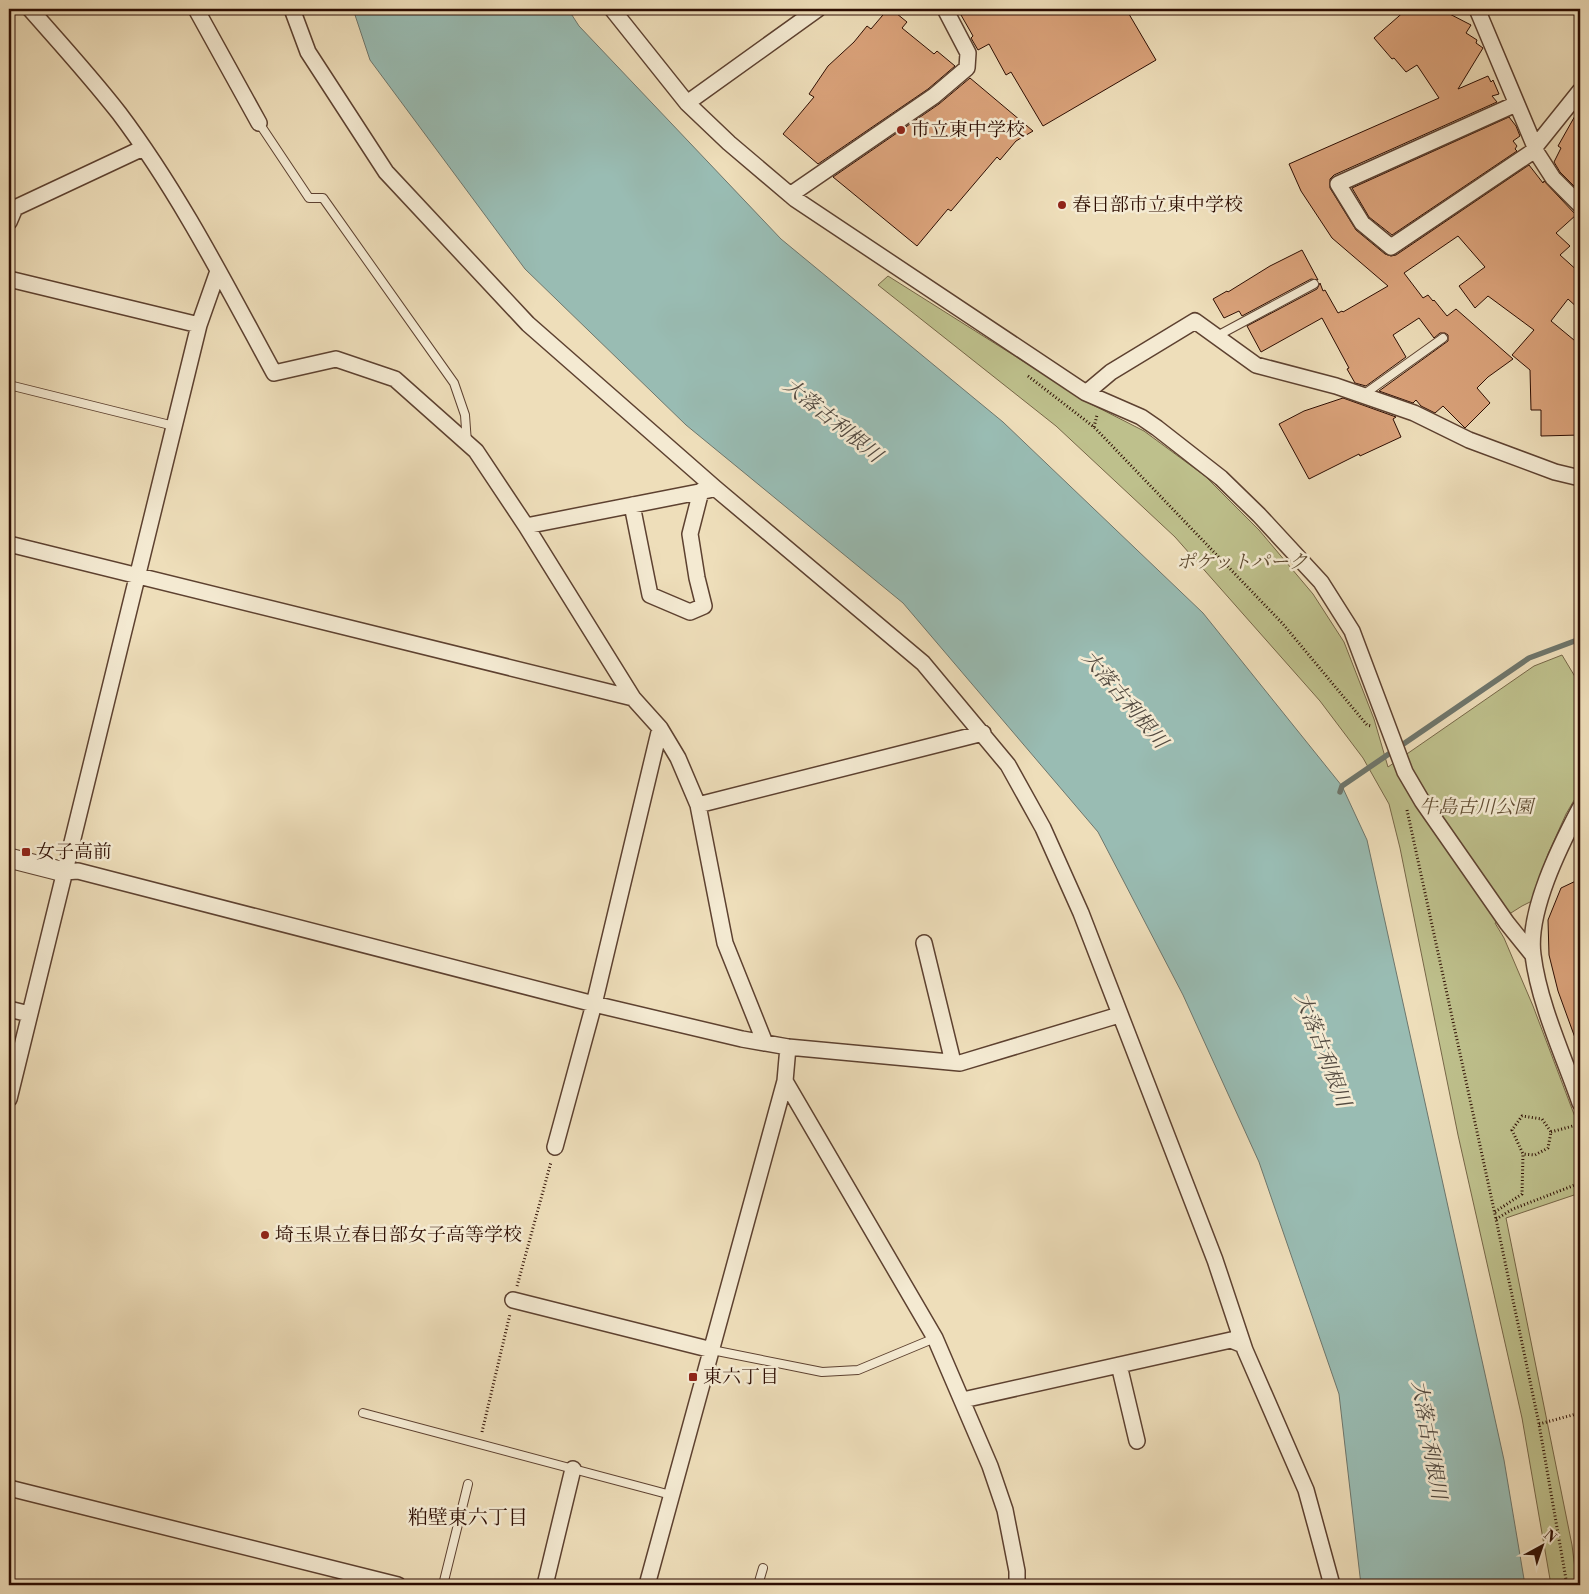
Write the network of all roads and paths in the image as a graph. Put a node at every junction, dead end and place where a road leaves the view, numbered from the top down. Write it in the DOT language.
graph roads {
  1 [pos="30,9"];
  2 [pos="196,9"];
  3 [pos="292,9"];
  4 [pos="612,9"];
  5 [pos="818,9"];
  6 [pos="946,9"];
  7 [pos="1477,9"];
  8 [pos="1580,91"];
  9 [pos="687,104"];
  10 [pos="1516,104"];
  11 [pos="259,123"];
  12 [pos="143,148"];
  13 [pos="1535,149"];
  14 [pos="790,195"];
  15 [pos="1580,205"];
  16 [pos="9,222"];
  17 [pos="218,271"];
  18 [pos="9,279"];
  19 [pos="1314,284"];
  20 [pos="199,325"];
  21 [pos="1217,336"];
  22 [pos="1443,338"];
  23 [pos="1023,372"];
  24 [pos="9,385"];
  25 [pos="1086,393"];
  26 [pos="1362,395"];
  27 [pos="174,426"];
  28 [pos="468,444"];
  29 [pos="1580,478"];
  30 [pos="708,490"];
  31 [pos="632,505"];
  32 [pos="526,526"];
  33 [pos="9,544"];
  34 [pos="137,576"];
  35 [pos="633,698"];
  36 [pos="660,728"];
  37 [pos="983,733"];
  38 [pos="1391,734"];
  39 [pos="698,805"];
  40 [pos="1406,807"];
  41 [pos="1580,808"];
  42 [pos="9,858"];
  43 [pos="64,872"];
  44 [pos="924,943"];
  45 [pos="1532,954"];
  46 [pos="594,1004"];
  47 [pos="9,1010"];
  48 [pos="29,1014"];
  49 [pos="1119,1015"];
  50 [pos="765,1043"];
  51 [pos="788,1047"];
  52 [pos="953,1062"];
  53 [pos="785,1081"];
  54 [pos="9,1099"];
  55 [pos="1580,1104"];
  56 [pos="1580,1124"];
  57 [pos="1551,1132"];
  58 [pos="555,1147"];
  59 [pos="1523,1154"];
  60 [pos="1580,1183"];
  61 [pos="1494,1212"];
  62 [pos="1496,1219"];
  63 [pos="513,1300"];
  64 [pos="935,1338"];
  65 [pos="1243,1345"];
  66 [pos="712,1350"];
  67 [pos="1119,1365"];
  68 [pos="963,1400"];
  69 [pos="363,1413"];
  70 [pos="1580,1414"];
  71 [pos="1539,1424"];
  72 [pos="1137,1441"];
  73 [pos="574,1469"];
  74 [pos="468,1484"];
  75 [pos="9,1488"];
  76 [pos="671,1495"];
  77 [pos="763,1568"];
  78 [pos="398,1585"];
  79 [pos="443,1585"];
  80 [pos="545,1585"];
  81 [pos="647,1585"];
  82 [pos="758,1585"];
  83 [pos="1017,1585"];
  84 [pos="1332,1585"];
  85 [pos="1567,1585"];
  1 -- 12 [label="street"];
  2 -- 11 [label="street"];
  3 -- 30 [label="street"];
  4 -- 9 [label="street"];
  5 -- 9 [label="street"];
  6 -- 14 [label="street"];
  7 -- 10 [label="street"];
  8 -- 13 [label="street"];
  9 -- 14 [label="street"];
  10 -- 13 [label="street"];
  10 -- 13 [label="street"];
  11 -- 28 [label="lane"];
  12 -- 16 [label="street"];
  12 -- 17 [label="street"];
  13 -- 15 [label="street"];
  14 -- 25 [label="street"];
  17 -- 20 [label="street"];
  17 -- 28 [label="street"];
  18 -- 20 [label="street"];
  19 -- 21 [label="lane"];
  20 -- 27 [label="street"];
  21 -- 25 [label="street"];
  21 -- 26 [label="street"];
  22 -- 26 [label="lane"];
  23 -- 38 [label="path"];
  24 -- 27 [label="lane"];
  25 -- 38 [label="street"];
  26 -- 29 [label="street"];
  27 -- 34 [label="street"];
  28 -- 32 [label="street"];
  30 -- 31 [label="street"];
  30 -- 31 [label="street"];
  30 -- 37 [label="street"];
  31 -- 32 [label="street"];
  32 -- 35 [label="street"];
  33 -- 34 [label="street"];
  34 -- 35 [label="street"];
  34 -- 43 [label="street"];
  35 -- 36 [label="street"];
  36 -- 39 [label="street"];
  36 -- 46 [label="street"];
  37 -- 39 [label="street"];
  37 -- 49 [label="street"];
  38 -- 45 [label="street"];
  39 -- 50 [label="street"];
  40 -- 61 [label="path"];
  41 -- 45 [label="street"];
  42 -- 43 [label="street"];
  43 -- 46 [label="street"];
  43 -- 48 [label="street"];
  44 -- 52 [label="street"];
  45 -- 55 [label="street"];
  46 -- 50 [label="street"];
  46 -- 58 [label="street"];
  47 -- 48 [label="street"];
  48 -- 54 [label="street"];
  49 -- 52 [label="street"];
  49 -- 65 [label="street"];
  50 -- 51 [label="street"];
  51 -- 52 [label="street"];
  51 -- 53 [label="street"];
  53 -- 64 [label="street"];
  53 -- 66 [label="street"];
  56 -- 57 [label="path"];
  57 -- 59 [label="path"];
  57 -- 59 [label="path"];
  59 -- 61 [label="path"];
  60 -- 62 [label="path"];
  61 -- 62 [label="path"];
  62 -- 71 [label="path"];
  63 -- 66 [label="street"];
  64 -- 66 [label="lane"];
  64 -- 68 [label="street"];
  65 -- 67 [label="street"];
  65 -- 84 [label="street"];
  66 -- 76 [label="street"];
  67 -- 68 [label="street"];
  67 -- 72 [label="street"];
  68 -- 83 [label="street"];
  69 -- 73 [label="lane"];
  70 -- 71 [label="path"];
  71 -- 85 [label="path"];
  73 -- 76 [label="lane"];
  73 -- 80 [label="street"];
  74 -- 79 [label="lane"];
  75 -- 78 [label="street"];
  76 -- 81 [label="street"];
  77 -- 82 [label="lane"];
}
